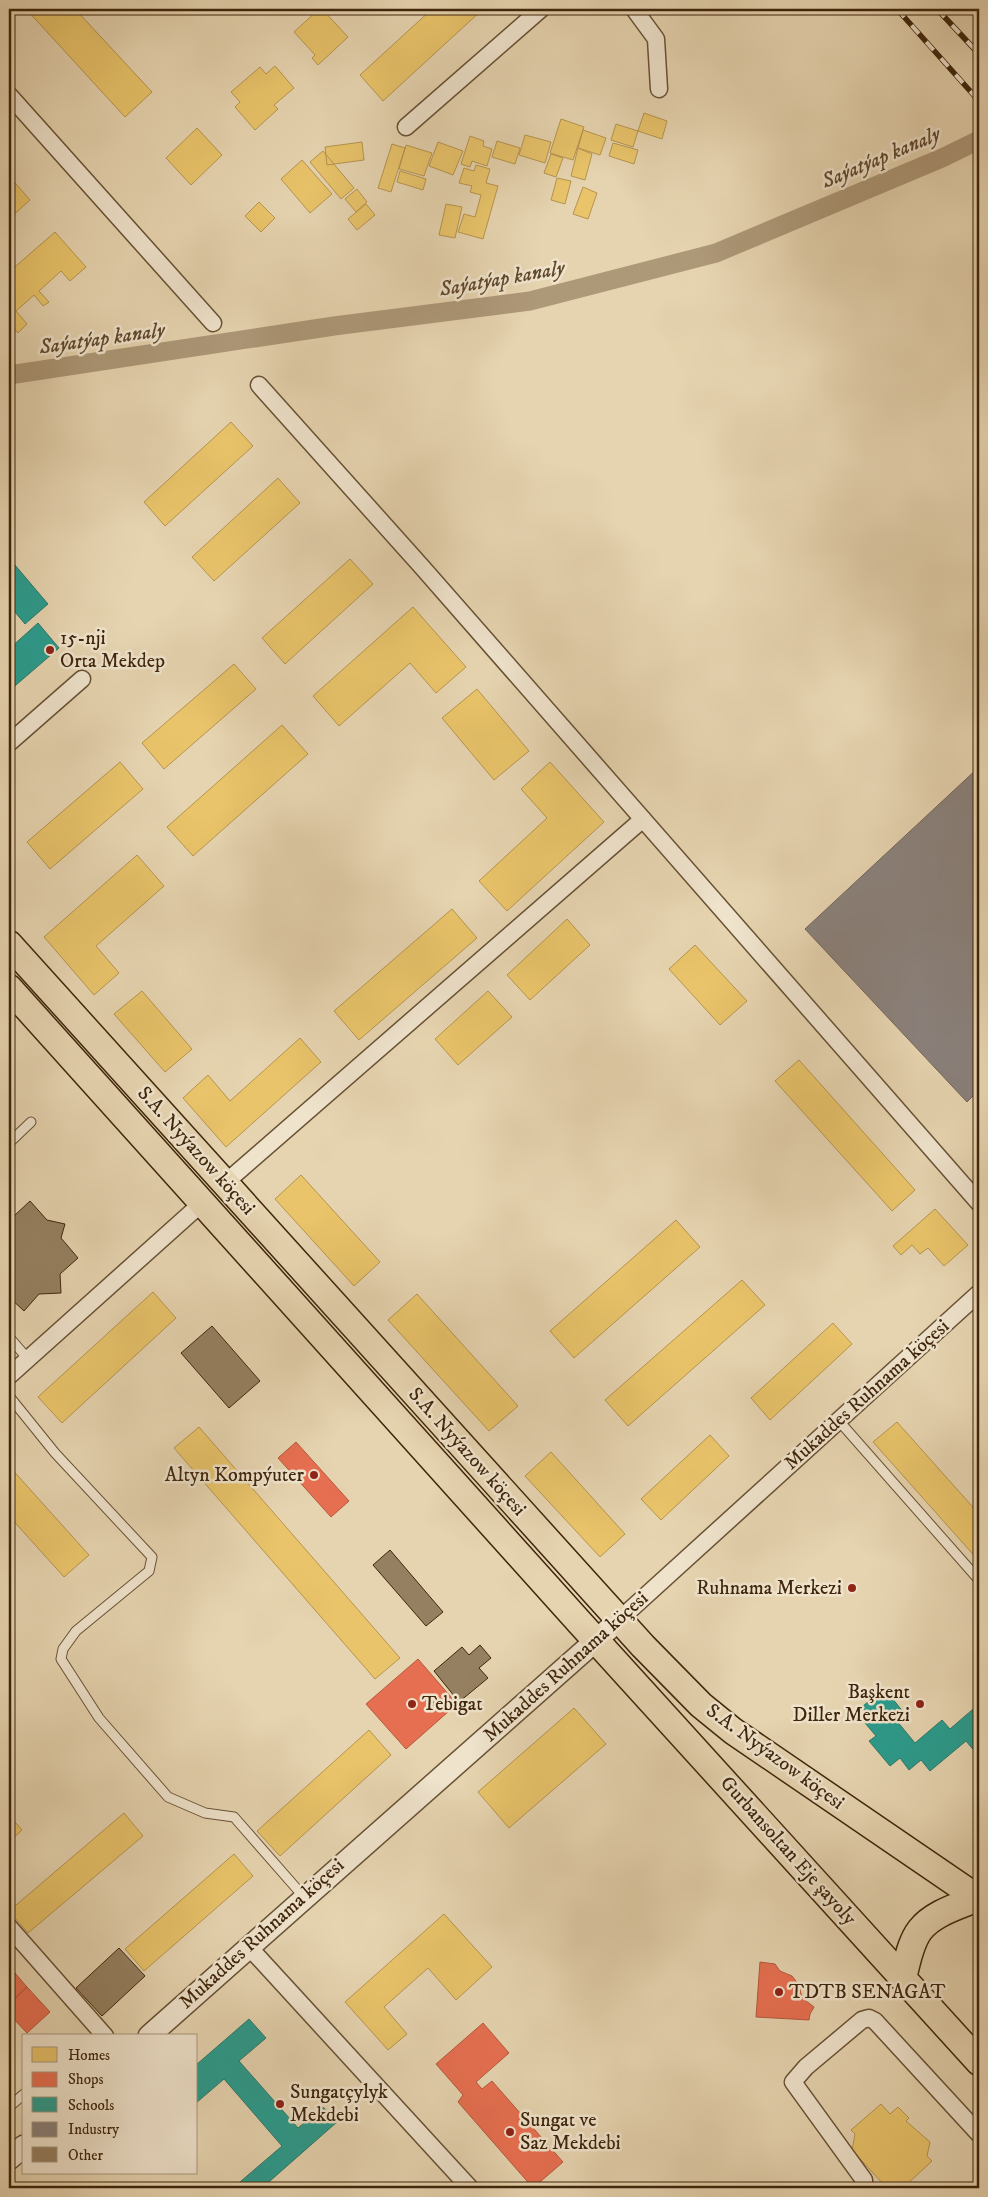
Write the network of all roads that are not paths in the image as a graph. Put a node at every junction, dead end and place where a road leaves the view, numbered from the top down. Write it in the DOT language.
graph roads {
  1 [pos="540,9"];
  2 [pos="634,9"];
  3 [pos="659,89"];
  4 [pos="9,95"];
  5 [pos="406,127"];
  6 [pos="214,323"];
  7 [pos="258,385"];
  8 [pos="82,679"];
  9 [pos="9,743"];
  10 [pos="643,819"];
  11 [pos="9,944"];
  12 [pos="9,988"];
  13 [pos="32,1122"];
  14 [pos="9,1143"];
  15 [pos="224,1183"];
  16 [pos="202,1203"];
  17 [pos="979,1203"];
  18 [pos="979,1292"];
  19 [pos="9,1337"];
  20 [pos="28,1359"];
  21 [pos="9,1376"];
  22 [pos="9,1396"];
  23 [pos="839,1421"];
  24 [pos="979,1580"];
  25 [pos="619,1620"];
  26 [pos="596,1641"];
  27 [pos="304,1897"];
  28 [pos="978,1898"];
  29 [pos="9,1927"];
  30 [pos="248,1946"];
  31 [pos="902,1978"];
  32 [pos="103,2034"];
  33 [pos="151,2034"];
  34 [pos="979,2062"];
  35 [pos="22,2096"];
  36 [pos="9,2107"];
  37 [pos="979,2134"];
  38 [pos="22,2148"];
  39 [pos="9,2159"];
  40 [pos="470,2188"];
  41 [pos="864,2188"];
  1 -- 5 [label="street"];
  2 -- 3 [label="street"];
  4 -- 6 [label="street"];
  7 -- 10 [label="street"];
  8 -- 9 [label="street"];
  10 -- 15 [label="street"];
  10 -- 17 [label="street"];
  11 -- 15 [label="main road, S.A. Nyýazow köçesi"];
  12 -- 16 [label="main road, S.A. Nyýazow köçesi"];
  13 -- 14 [label="lane"];
  15 -- 25 [label="main road, S.A. Nyýazow köçesi"];
  16 -- 20 [label="street"];
  16 -- 26 [label="main road, S.A. Nyýazow köçesi"];
  18 -- 23 [label="street, Mukaddes Ruhnama köçesi"];
  19 -- 20 [label="lane"];
  20 -- 21 [label="street"];
  22 -- 27 [label="lane"];
  23 -- 24 [label="lane"];
  23 -- 25 [label="street, Mukaddes Ruhnama köçesi"];
  25 -- 26 [label="street, Mukaddes Ruhnama köçesi"];
  25 -- 28 [label="main road, S.A. Nyýazow köçesi"];
  26 -- 27 [label="street, Mukaddes Ruhnama köçesi"];
  26 -- 31 [label="main road, Gurbansoltan Eje şayoly"];
  27 -- 30 [label="street, Mukaddes Ruhnama köçesi"];
  28 -- 31 [label="main road"];
  29 -- 32 [label="street"];
  30 -- 33 [label="street, Mukaddes Ruhnama köçesi"];
  30 -- 40 [label="street"];
  31 -- 34 [label="main road, Gurbansoltan Eje şayoly"];
  35 -- 36 [label="lane"];
  37 -- 41 [label="street"];
  38 -- 39 [label="street"];
}
